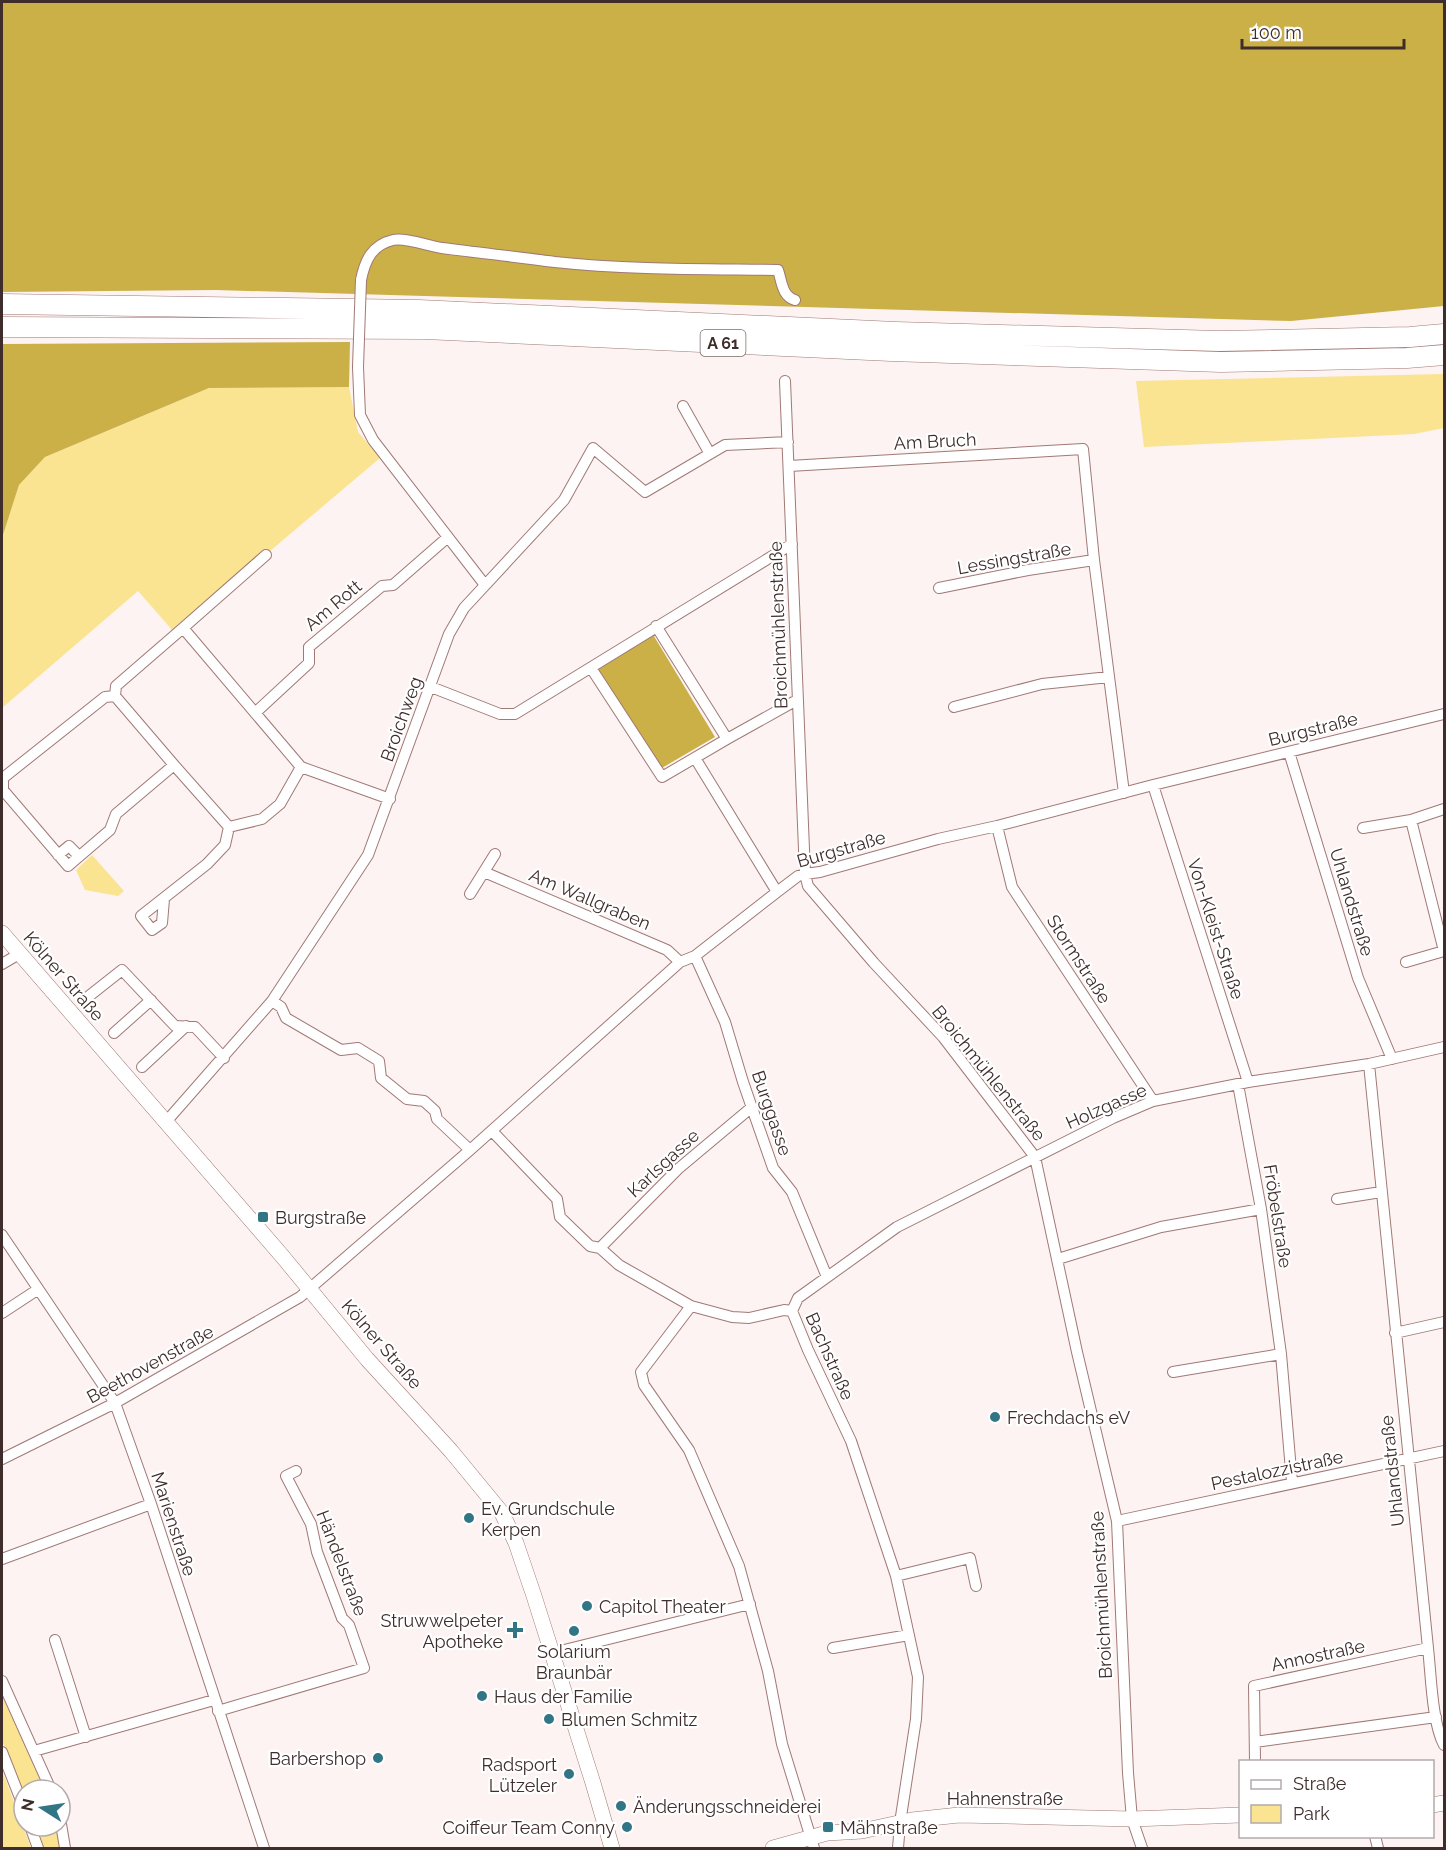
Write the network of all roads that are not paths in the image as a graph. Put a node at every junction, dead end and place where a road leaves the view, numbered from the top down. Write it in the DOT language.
graph roads {
  1 [pos="795,300"];
  2 [pos="2,304"];
  3 [pos="2,327"];
  4 [pos="1444,334"];
  5 [pos="1444,355"];
  6 [pos="785,381"];
  7 [pos="682,406"];
  8 [pos="788,442"];
  9 [pos="1083,449"];
  10 [pos="710,454"];
  11 [pos="789,466"];
  12 [pos="448,537"];
  13 [pos="792,544"];
  14 [pos="266,555"];
  15 [pos="1094,560"];
  16 [pos="484,585"];
  17 [pos="939,588"];
  18 [pos="656,626"];
  19 [pos="183,627"];
  20 [pos="591,668"];
  21 [pos="1109,677"];
  22 [pos="431,687"];
  23 [pos="115,696"];
  24 [pos="797,700"];
  25 [pos="954,707"];
  26 [pos="255,713"];
  27 [pos="1444,714"];
  28 [pos="727,739"];
  29 [pos="1290,752"];
  30 [pos="696,758"];
  31 [pos="174,765"];
  32 [pos="301,767"];
  33 [pos="2,775"];
  34 [pos="1153,785"];
  35 [pos="1124,793"];
  36 [pos="390,799"];
  37 [pos="1444,809"];
  38 [pos="1411,820"];
  39 [pos="997,826"];
  40 [pos="229,827"];
  41 [pos="1363,828"];
  42 [pos="495,854"];
  43 [pos="484,872"];
  44 [pos="805,874"];
  45 [pos="777,892"];
  46 [pos="470,894"];
  47 [pos="164,899"];
  48 [pos="2,933"];
  49 [pos="1444,951"];
  50 [pos="19,954"];
  51 [pos="695,956"];
  52 [pos="680,962"];
  53 [pos="1406,962"];
  54 [pos="2,964"];
  55 [pos="84,1000"];
  56 [pos="151,1000"];
  57 [pos="272,1001"];
  58 [pos="186,1026"];
  59 [pos="114,1033"];
  60 [pos="1444,1047"];
  61 [pos="224,1058"];
  62 [pos="1392,1059"];
  63 [pos="1369,1064"];
  64 [pos="142,1067"];
  65 [pos="1243,1083"];
  66 [pos="1153,1101"];
  67 [pos="752,1107"];
  68 [pos="165,1123"];
  69 [pos="492,1131"];
  70 [pos="470,1150"];
  71 [pos="1035,1158"];
  72 [pos="1381,1192"];
  73 [pos="1337,1199"];
  74 [pos="1261,1209"];
  75 [pos="2,1234"];
  76 [pos="600,1248"];
  77 [pos="1058,1259"];
  78 [pos="827,1277"];
  79 [pos="309,1288"];
  80 [pos="37,1290"];
  81 [pos="691,1306"];
  82 [pos="792,1311"];
  83 [pos="2,1313"];
  84 [pos="1444,1322"];
  85 [pos="1395,1333"];
  86 [pos="1281,1354"];
  87 [pos="1173,1372"];
  88 [pos="115,1403"];
  89 [pos="1444,1451"];
  90 [pos="2,1459"];
  91 [pos="1408,1460"];
  92 [pos="296,1471"];
  93 [pos="1292,1482"];
  94 [pos="151,1504"];
  95 [pos="1117,1521"];
  96 [pos="2,1559"];
  97 [pos="896,1576"];
  98 [pos="976,1586"];
  99 [pos="750,1604"];
  100 [pos="909,1635"];
  101 [pos="55,1640"];
  102 [pos="833,1648"];
  103 [pos="1428,1648"];
  104 [pos="552,1653"];
  105 [pos="2,1681"];
  106 [pos="216,1705"];
  107 [pos="1436,1717"];
  108 [pos="86,1737"];
  109 [pos="1255,1742"];
  110 [pos="1444,1745"];
  111 [pos="34,1751"];
  112 [pos="2,1752"];
  113 [pos="1255,1760"];
  114 [pos="12,1778"];
  115 [pos="46,1778"];
  116 [pos="1239,1815"];
  117 [pos="1132,1819"];
  118 [pos="900,1823"];
  119 [pos="812,1843"];
  120 [pos="264,1848"];
  121 [pos="612,1848"];
  122 [pos="773,1848"];
  123 [pos="898,1848"];
  124 [pos="1142,1848"];
  1 -- 12 [label="street, bridge"];
  2 -- 4 [label="highway, A 61"];
  3 -- 5 [label="highway, A 61"];
  6 -- 8 [label="street, Broichmühlenstraße"];
  7 -- 10 [label="street"];
  8 -- 10 [label="street, Broichweg"];
  8 -- 11 [label="street, Broichmühlenstraße"];
  9 -- 11 [label="street, Am Bruch"];
  9 -- 15 [label="street, Lessingstraße"];
  10 -- 16 [label="street, Broichweg"];
  11 -- 13 [label="street, Broichmühlenstraße"];
  12 -- 16 [label="street"];
  12 -- 26 [label="street, Am Rott"];
  13 -- 18 [label="street"];
  13 -- 24 [label="street, Broichmühlenstraße"];
  14 -- 19 [label="street"];
  15 -- 17 [label="street, Lessingstraße"];
  15 -- 21 [label="street, Lessingstraße"];
  16 -- 22 [label="street, Broichweg"];
  18 -- 20 [label="street"];
  18 -- 28 [label="street"];
  19 -- 23 [label="street"];
  19 -- 26 [label="street"];
  20 -- 22 [label="street"];
  20 -- 30 [label="street"];
  21 -- 25 [label="street"];
  21 -- 35 [label="street, Lessingstraße"];
  22 -- 36 [label="street, Broichweg"];
  23 -- 31 [label="street"];
  23 -- 33 [label="street"];
  24 -- 28 [label="street"];
  24 -- 44 [label="street, Broichmühlenstraße"];
  26 -- 32 [label="street"];
  27 -- 29 [label="street, Burgstraße"];
  28 -- 30 [label="street"];
  29 -- 34 [label="street, Burgstraße"];
  29 -- 62 [label="street, Uhlandstraße"];
  30 -- 45 [label="street"];
  31 -- 33 [label="street"];
  31 -- 40 [label="street"];
  32 -- 36 [label="street"];
  32 -- 40 [label="street"];
  34 -- 35 [label="street, Burgstraße"];
  34 -- 65 [label="street, Von-Kleist-Straße"];
  35 -- 39 [label="street, Burgstraße"];
  36 -- 57 [label="street, Broichweg"];
  37 -- 38 [label="street"];
  38 -- 41 [label="street"];
  38 -- 49 [label="street"];
  39 -- 44 [label="street, Burgstraße"];
  39 -- 66 [label="street, Stormstraße"];
  40 -- 47 [label="street"];
  42 -- 43 [label="street"];
  43 -- 46 [label="street"];
  43 -- 52 [label="street, Am Wallgraben"];
  44 -- 45 [label="street, Burgstraße"];
  44 -- 71 [label="street, Broichmühlenstraße"];
  45 -- 51 [label="street, Burgstraße"];
  48 -- 50 [label="main road, Kölner Straße"];
  49 -- 53 [label="street"];
  50 -- 54 [label="street"];
  50 -- 68 [label="main road, Kölner Straße"];
  51 -- 52 [label="street, Burgstraße"];
  51 -- 67 [label="street, Burggasse"];
  52 -- 69 [label="street, Burgstraße"];
  55 -- 56 [label="street"];
  56 -- 58 [label="street"];
  56 -- 59 [label="street"];
  57 -- 61 [label="street, Broichweg"];
  57 -- 70 [label="street"];
  58 -- 61 [label="street"];
  58 -- 64 [label="street"];
  60 -- 62 [label="street, Holzgasse"];
  61 -- 68 [label="street, Broichweg"];
  62 -- 63 [label="street, Holzgasse"];
  63 -- 65 [label="street, Holzgasse"];
  63 -- 72 [label="street, Uhlandstraße"];
  65 -- 66 [label="street, Holzgasse"];
  65 -- 74 [label="street, Fröbelstraße"];
  66 -- 71 [label="street, Holzgasse"];
  67 -- 76 [label="street, Karlsgasse"];
  67 -- 78 [label="street, Burggasse"];
  68 -- 79 [label="main road, Kölner Straße"];
  69 -- 70 [label="street, Burgstraße"];
  69 -- 76 [label="street, Bachstraße"];
  70 -- 79 [label="street, Burgstraße"];
  71 -- 77 [label="street, Broichmühlenstraße"];
  71 -- 78 [label="street, Holzgasse"];
  72 -- 73 [label="street"];
  72 -- 85 [label="street, Uhlandstraße"];
  74 -- 77 [label="street"];
  74 -- 86 [label="street, Fröbelstraße"];
  75 -- 80 [label="street, Marienstraße"];
  76 -- 81 [label="street, Bachstraße"];
  77 -- 95 [label="street, Broichmühlenstraße"];
  78 -- 82 [label="street, Holzgasse"];
  79 -- 88 [label="street, Beethovenstraße"];
  79 -- 104 [label="main road, Kölner Straße"];
  80 -- 83 [label="street"];
  80 -- 88 [label="street, Marienstraße"];
  81 -- 82 [label="street, Bachstraße"];
  81 -- 99 [label="street"];
  82 -- 97 [label="street, Bachstraße"];
  84 -- 85 [label="street"];
  85 -- 91 [label="street, Uhlandstraße"];
  86 -- 87 [label="street"];
  86 -- 93 [label="street, Fröbelstraße"];
  88 -- 90 [label="street, Beethovenstraße"];
  88 -- 94 [label="street, Marienstraße"];
  89 -- 91 [label="street, Pestalozzistraße"];
  91 -- 93 [label="street, Pestalozzistraße"];
  91 -- 103 [label="street, Uhlandstraße"];
  92 -- 106 [label="street, Händelstraße"];
  93 -- 95 [label="street, Pestalozzistraße"];
  94 -- 96 [label="street"];
  94 -- 106 [label="street, Marienstraße"];
  95 -- 117 [label="street, Broichmühlenstraße"];
  97 -- 98 [label="street"];
  97 -- 100 [label="street, Bachstraße"];
  99 -- 104 [label="street"];
  99 -- 119 [label="street"];
  100 -- 102 [label="street"];
  100 -- 118 [label="street, Bachstraße"];
  101 -- 108 [label="street"];
  103 -- 107 [label="street, Uhlandstraße"];
  103 -- 109 [label="street, Annostraße"];
  104 -- 121 [label="main road, Kölner Straße"];
  105 -- 111 [label="street"];
  106 -- 108 [label="street"];
  106 -- 120 [label="street, Marienstraße"];
  107 -- 109 [label="street"];
  107 -- 110 [label="street, Uhlandstraße"];
  108 -- 111 [label="street"];
  109 -- 113 [label="street, Annostraße"];
  111 -- 115 [label="street"];
  112 -- 114 [label="street"];
  116 -- 117 [label="main road, Hahnenstraße"];
  117 -- 118 [label="main road, Hahnenstraße"];
  117 -- 124 [label="street, Broichmühlenstraße"];
  118 -- 119 [label="main road, Hahnenstraße"];
  118 -- 123 [label="street, Bachstraße"];
  119 -- 122 [label="main road, Hahnenstraße"];
}
